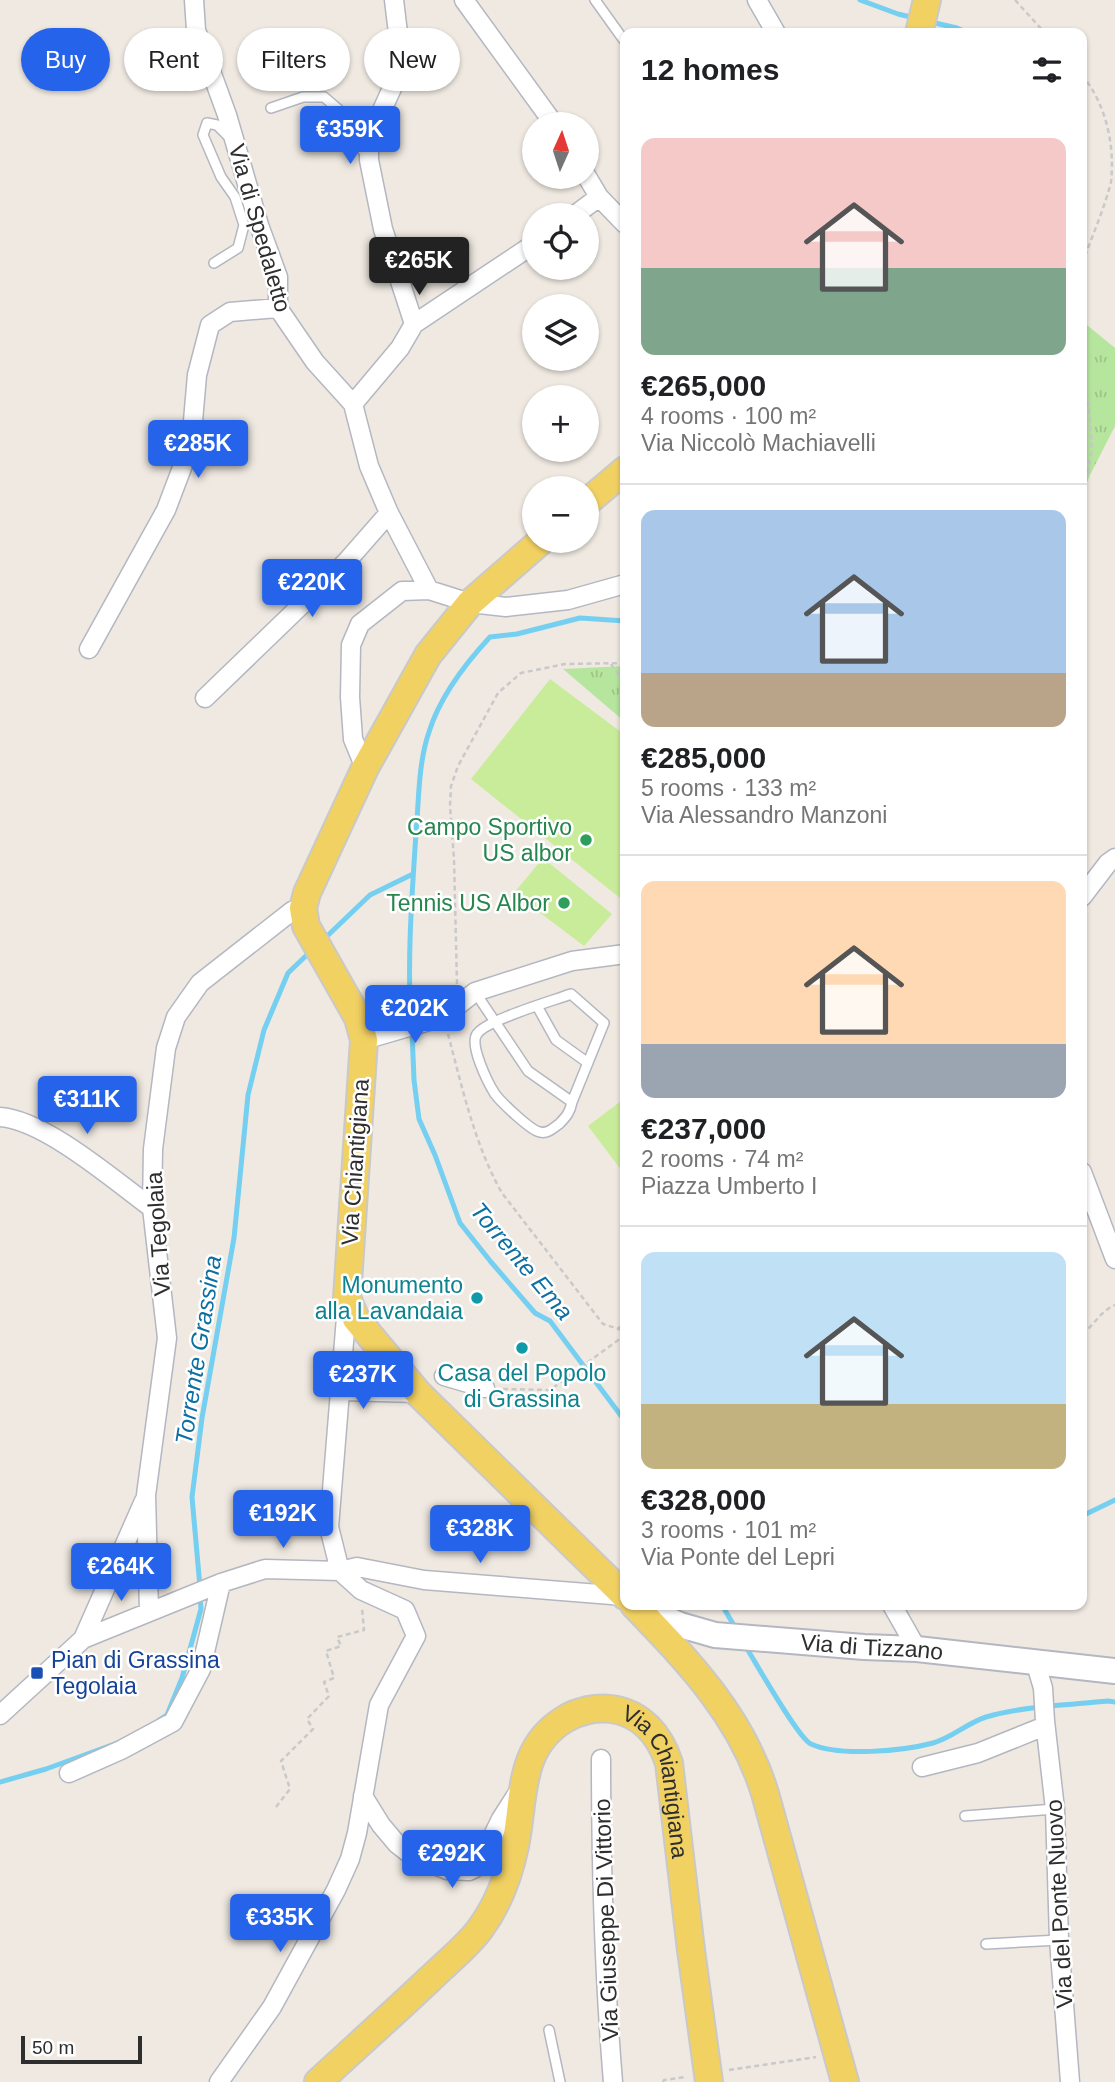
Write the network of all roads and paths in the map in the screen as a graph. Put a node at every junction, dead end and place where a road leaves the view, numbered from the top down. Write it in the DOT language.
graph roads {
  1 [pos="194,0"];
  2 [pos="394,0"];
  3 [pos="464,0"];
  4 [pos="596,0"];
  5 [pos="757,0"];
  6 [pos="927,0"];
  7 [pos="1015,0"];
  8 [pos="773,28"];
  9 [pos="920,28"];
  10 [pos="1040,28"];
  11 [pos="620,36"];
  12 [pos="1087,82"];
  13 [pos="271,108"];
  14 [pos="545,112"];
  15 [pos="236,145"];
  16 [pos="369,160"];
  17 [pos="594,189"];
  18 [pos="599,197"];
  19 [pos="591,203"];
  20 [pos="620,219"];
  21 [pos="1087,251"];
  22 [pos="522,252"];
  23 [pos="214,263"];
  24 [pos="278,308"];
  25 [pos="414,324"];
  26 [pos="1087,399"];
  27 [pos="353,404"];
  28 [pos="620,474"];
  29 [pos="1087,476"];
  30 [pos="599,492"];
  31 [pos="389,513"];
  32 [pos="527,553"];
  33 [pos="620,585"];
  34 [pos="429,590"];
  35 [pos="470,603"];
  36 [pos="89,649"];
  37 [pos="620,663"];
  38 [pos="611,664"];
  39 [pos="620,675"];
  40 [pos="205,698"];
  41 [pos="365,768"];
  42 [pos="1115,858"];
  43 [pos="1087,890"];
  44 [pos="304,917"];
  45 [pos="620,955"];
  46 [pos="466,992"];
  47 [pos="537,1006"];
  48 [pos="439,1018"];
  49 [pos="494,1022"];
  50 [pos="374,1037"];
  51 [pos="588,1063"];
  52 [pos="572,1102"];
  53 [pos="0,1117"];
  54 [pos="1087,1185"];
  55 [pos="152,1208"];
  56 [pos="1115,1258"];
  57 [pos="347,1298"];
  58 [pos="1115,1305"];
  59 [pos="620,1326"];
  60 [pos="617,1328"];
  61 [pos="620,1330"];
  62 [pos="1087,1330"];
  63 [pos="620,1337"];
  64 [pos="444,1376"];
  65 [pos="485,1388"];
  66 [pos="341,1391"];
  67 [pos="418,1393"];
  68 [pos="146,1495"];
  69 [pos="340,1571"];
  70 [pos="214,1585"];
  71 [pos="360,1590"];
  72 [pos="620,1592"];
  73 [pos="620,1596"];
  74 [pos="639,1610"];
  75 [pos="646,1610"];
  76 [pos="895,1610"];
  77 [pos="149,1611"];
  78 [pos="83,1639"];
  79 [pos="917,1649"];
  80 [pos="1035,1661"];
  81 [pos="1115,1671"];
  82 [pos="0,1715"];
  83 [pos="1045,1724"];
  84 [pos="601,1759"];
  85 [pos="922,1767"];
  86 [pos="69,1773"];
  87 [pos="524,1784"];
  88 [pos="363,1796"];
  89 [pos="276,1807"];
  90 [pos="1055,1809"];
  91 [pos="965,1816"];
  92 [pos="1059,1940"];
  93 [pos="986,1944"];
  94 [pos="549,2030"];
  95 [pos="826,2055"];
  96 [pos="708,2076"];
  97 [pos="219,2082"];
  98 [pos="318,2082"];
  99 [pos="560,2082"];
  100 [pos="613,2082"];
  101 [pos="663,2082"];
  102 [pos="845,2082"];
  103 [pos="1070,2082"];
  1 -- 15 [label="street, Via di Spedaletto"];
  2 -- 16 [label="street"];
  3 -- 14 [label="street"];
  4 -- 11 [label="lane"];
  5 -- 8 [label="street"];
  6 -- 9 [label="main road"];
  7 -- 10 [label="path"];
  12 -- 21 [label="path"];
  13 -- 16 [label="lane"];
  15 -- 23 [label="lane"];
  15 -- 24 [label="street, Via di Spedaletto"];
  16 -- 25 [label="street"];
  17 -- 18 [label="street"];
  18 -- 19 [label="street"];
  18 -- 20 [label="street"];
  22 -- 25 [label="street"];
  24 -- 27 [label="street, Via di Spedaletto"];
  24 -- 36 [label="street"];
  25 -- 27 [label="street"];
  26 -- 29 [label="path"];
  27 -- 31 [label="street, Via di Spedaletto"];
  28 -- 30 [label="main road"];
  31 -- 34 [label="street, Via di Spedaletto"];
  31 -- 40 [label="street"];
  32 -- 35 [label="main road"];
  33 -- 35 [label="street"];
  34 -- 35 [label="street"];
  34 -- 41 [label="street"];
  35 -- 41 [label="main road"];
  37 -- 38 [label="path"];
  38 -- 39 [label="path"];
  38 -- 46 [label="path"];
  41 -- 44 [label="main road"];
  42 -- 43 [label="street"];
  44 -- 50 [label="main road, Via Chiantigiana"];
  44 -- 55 [label="street, Via Tegolaia"];
  45 -- 46 [label="street"];
  46 -- 48 [label="street"];
  46 -- 49 [label="lane"];
  47 -- 49 [label="lane"];
  47 -- 51 [label="lane"];
  47 -- 51 [label="lane"];
  48 -- 50 [label="street"];
  48 -- 60 [label="path"];
  49 -- 52 [label="lane"];
  49 -- 52 [label="lane"];
  50 -- 57 [label="main road, Via Chiantigiana"];
  51 -- 52 [label="lane"];
  53 -- 55 [label="street"];
  54 -- 56 [label="street"];
  55 -- 68 [label="street, Via Tegolaia"];
  57 -- 66 [label="street"];
  57 -- 67 [label="main road"];
  58 -- 62 [label="path"];
  59 -- 60 [label="path"];
  60 -- 61 [label="path"];
  63 -- 65 [label="path"];
  64 -- 65 [label="street"];
  66 -- 67 [label="street"];
  66 -- 69 [label="street"];
  67 -- 72 [label="main road"];
  68 -- 77 [label="street, Via Tegolaia"];
  68 -- 78 [label="street, Via Tegolaia"];
  69 -- 70 [label="street"];
  69 -- 71 [label="street"];
  69 -- 73 [label="street"];
  70 -- 77 [label="street"];
  70 -- 86 [label="street"];
  71 -- 88 [label="street"];
  71 -- 89 [label="path"];
  74 -- 102 [label="main road"];
  75 -- 79 [label="street, Via di Tizzano"];
  76 -- 79 [label="street"];
  77 -- 78 [label="street"];
  78 -- 82 [label="street"];
  79 -- 80 [label="street, Via di Tizzano"];
  80 -- 81 [label="street, Via di Tizzano"];
  80 -- 83 [label="street, Via del Ponte Nuovo"];
  83 -- 85 [label="street"];
  83 -- 90 [label="street, Via del Ponte Nuovo"];
  84 -- 100 [label="street, Via Giuseppe Di Vittorio"];
  87 -- 88 [label="street"];
  87 -- 96 [label="main road, Via Chiantigiana"];
  87 -- 98 [label="main road, Via Chiantigiana"];
  88 -- 97 [label="street"];
  90 -- 91 [label="lane"];
  90 -- 92 [label="street, Via del Ponte Nuovo"];
  92 -- 93 [label="lane"];
  92 -- 103 [label="street, Via del Ponte Nuovo"];
  94 -- 99 [label="lane"];
  95 -- 96 [label="path"];
  96 -- 101 [label="path"];
}
